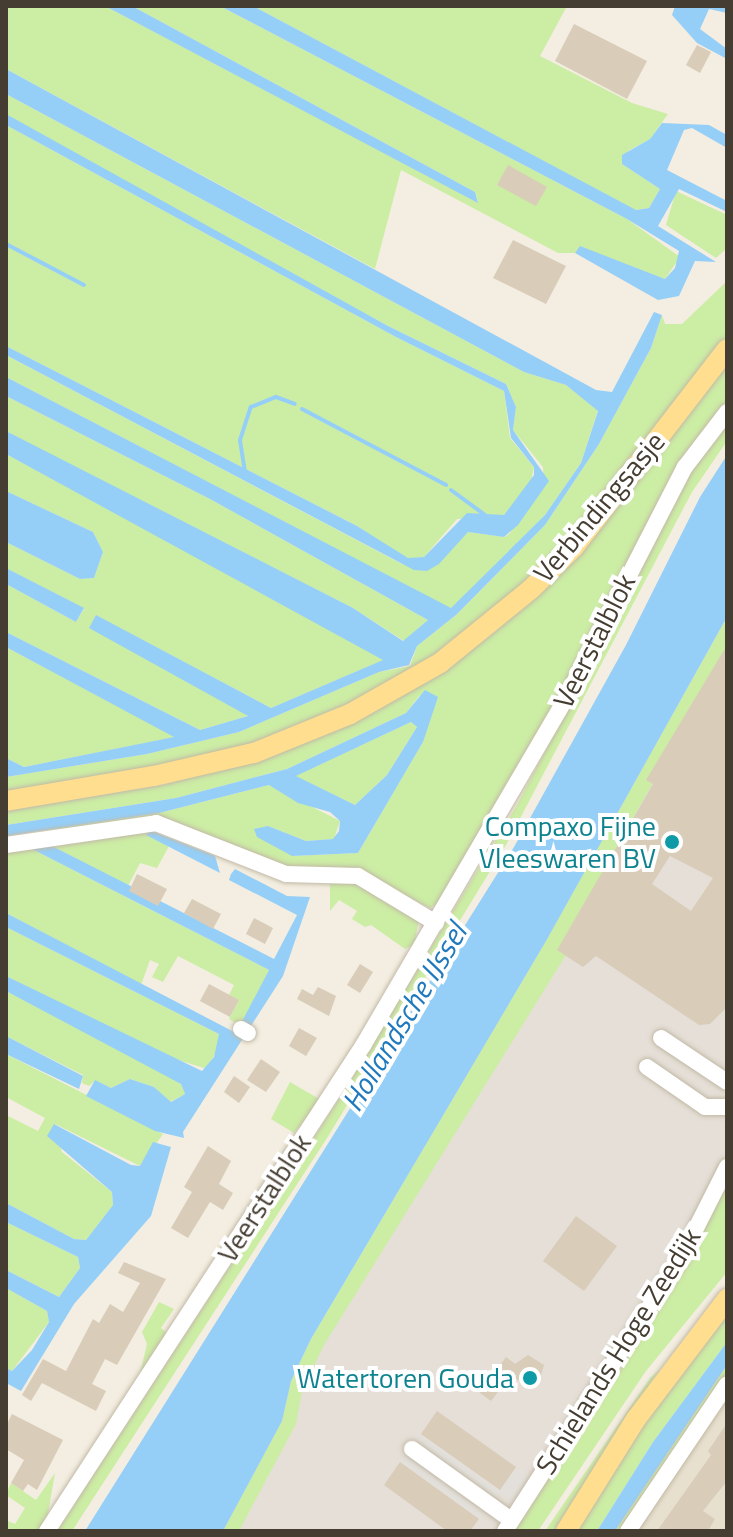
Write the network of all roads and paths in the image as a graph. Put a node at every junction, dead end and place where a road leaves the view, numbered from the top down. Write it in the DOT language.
graph roads {
  1 [pos="727,349"];
  2 [pos="727,412"];
  3 [pos="6,801"];
  4 [pos="6,845"];
  5 [pos="436,923"];
  6 [pos="661,1038"];
  7 [pos="647,1067"];
  8 [pos="727,1082"];
  9 [pos="727,1107"];
  10 [pos="727,1167"];
  11 [pos="727,1299"];
  12 [pos="727,1384"];
  13 [pos="412,1449"];
  14 [pos="50,1526"];
  15 [pos="508,1526"];
  16 [pos="566,1531"];
  17 [pos="628,1531"];
  1 -- 3 [label="main road, Verbindingsasje"];
  2 -- 5 [label="street, Veerstalblok"];
  4 -- 5 [label="street"];
  5 -- 14 [label="street, Veerstalblok"];
  6 -- 8 [label="street"];
  7 -- 9 [label="street"];
  10 -- 15 [label="street, Schielands Hoge Zeedijk"];
  11 -- 16 [label="main road"];
  12 -- 17 [label="street"];
  13 -- 15 [label="street"];
}
